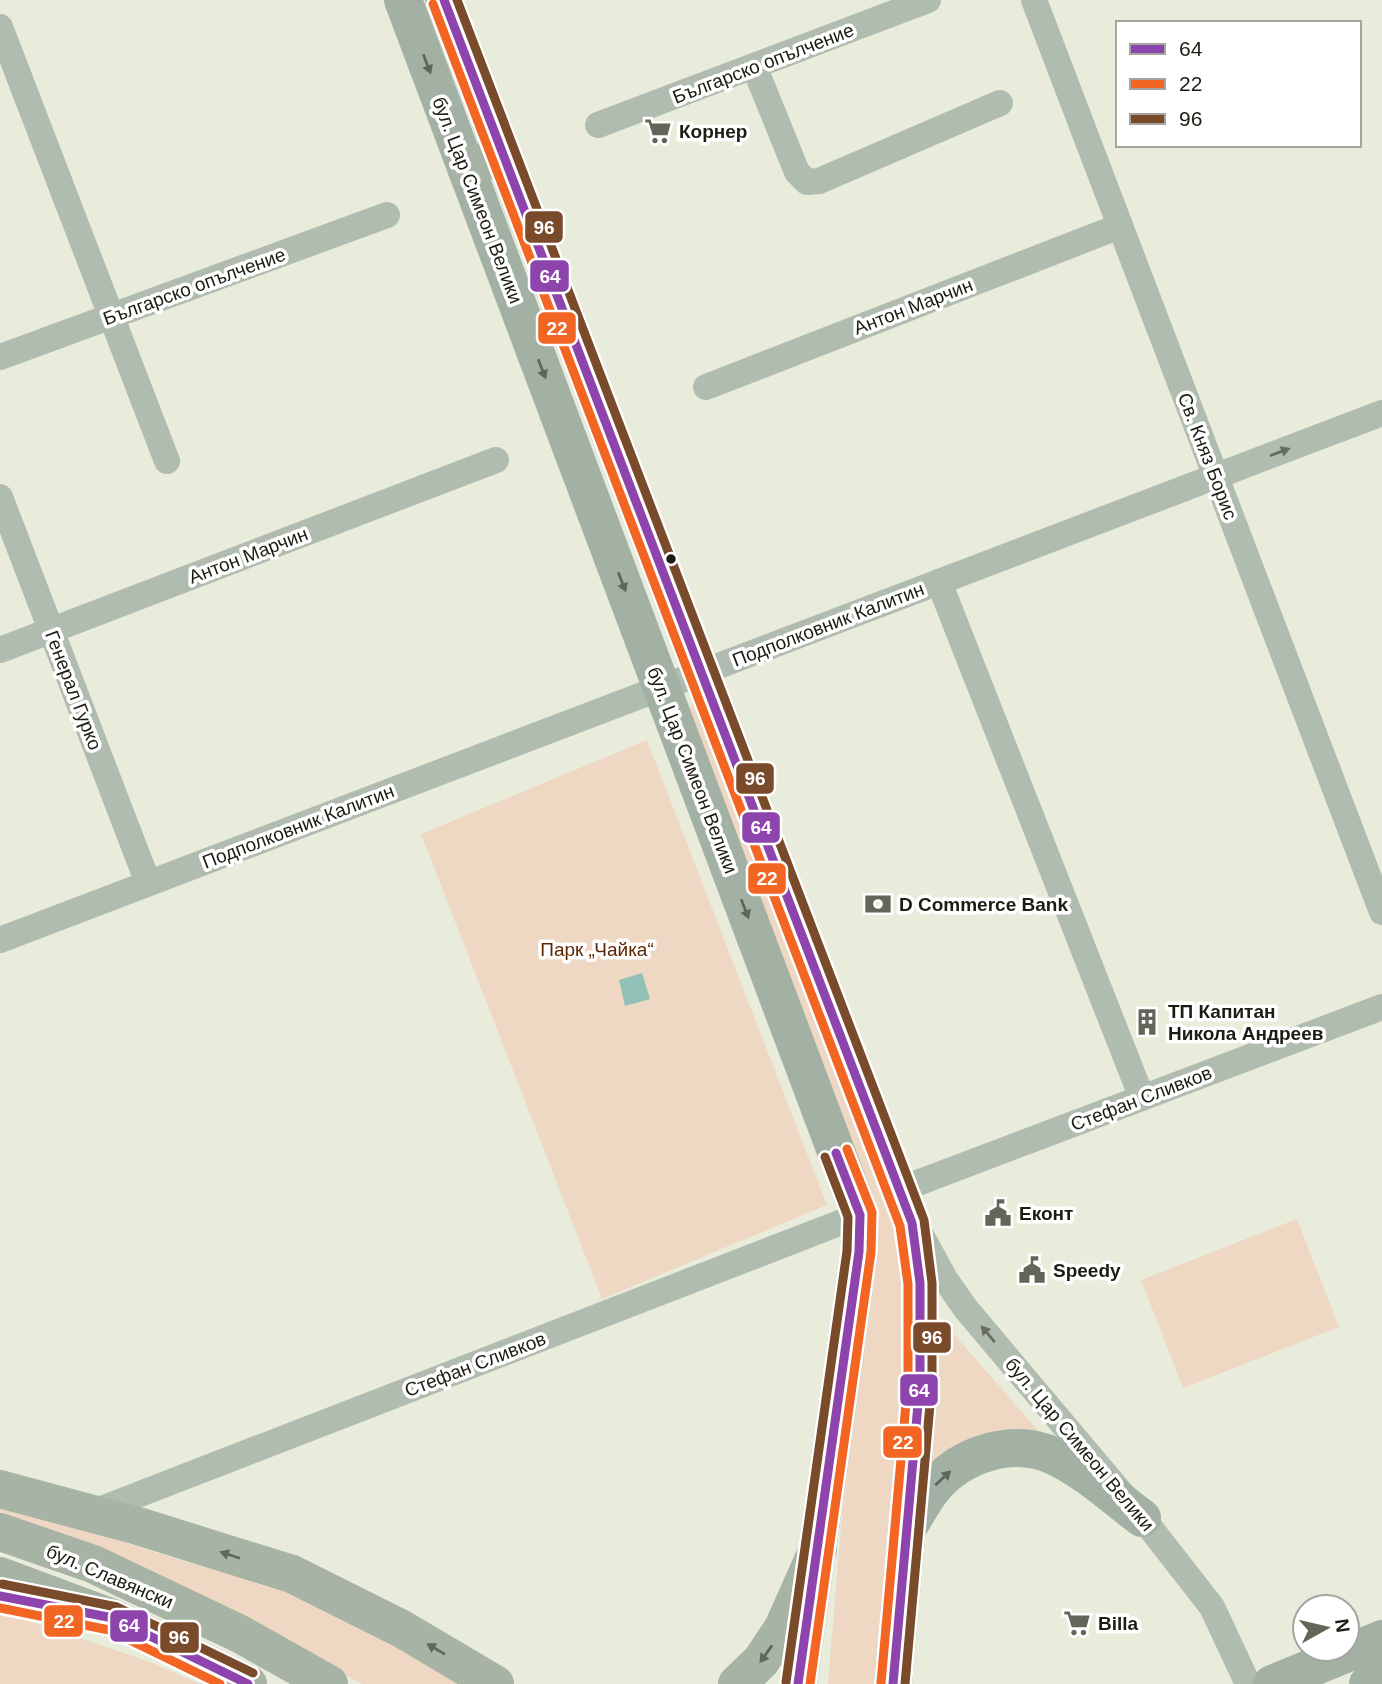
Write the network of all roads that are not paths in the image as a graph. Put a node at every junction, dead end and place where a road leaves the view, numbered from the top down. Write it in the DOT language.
graph roads {
  1 [pos="403,0"];
  2 [pos="444,0"];
  3 [pos="928,0"];
  4 [pos="1034,0"];
  5 [pos="0,27"];
  6 [pos="754,66"];
  7 [pos="1000,103"];
  8 [pos="598,125"];
  9 [pos="503,155"];
  10 [pos="466,168"];
  11 [pos="387,215"];
  12 [pos="1120,226"];
  13 [pos="112,316"];
  14 [pos="0,357"];
  15 [pos="706,387"];
  16 [pos="1382,413"];
  17 [pos="495,460"];
  18 [pos="167,461"];
  19 [pos="1216,476"];
  20 [pos="0,497"];
  21 [pos="939,582"];
  22 [pos="51,631"];
  23 [pos="0,650"];
  24 [pos="701,672"];
  25 [pos="662,687"];
  26 [pos="148,883"];
  27 [pos="1382,912"];
  28 [pos="0,940"];
  29 [pos="1382,1007"];
  30 [pos="1142,1098"];
  31 [pos="903,1198"];
  32 [pos="860,1215"];
  33 [pos="0,1489"];
  34 [pos="91,1513"];
  35 [pos="1142,1518"];
  36 [pos="0,1532"];
  37 [pos="904,1533"];
  38 [pos="818,1549"];
  39 [pos="0,1576"];
  40 [pos="0,1596"];
  41 [pos="113,1618"];
  42 [pos="1382,1639"];
  43 [pos="802,1673"];
  44 [pos="313,1675"];
  45 [pos="1382,1678"];
  46 [pos="248,1684"];
  47 [pos="495,1684"];
  48 [pos="737,1684"];
  49 [pos="892,1684"];
  50 [pos="1248,1684"];
  51 [pos="1272,1684"];
  52 [pos="1368,1684"];
  1 -- 10 [label="main road, бул. Цар Симеон Велики, one-way"];
  2 -- 9 [label="main road, бул. Цар Симеон Велики"];
  3 -- 6 [label="street, Българско опълчение"];
  4 -- 12 [label="street, Св. Княз Борис"];
  5 -- 13 [label="street"];
  6 -- 7 [label="street"];
  6 -- 8 [label="street, Българско опълчение"];
  9 -- 10 [label="main road"];
  9 -- 24 [label="main road, бул. Цар Симеон Велики"];
  10 -- 25 [label="main road, бул. Цар Симеон Велики, one-way"];
  11 -- 13 [label="street, Българско опълчение"];
  12 -- 15 [label="street, Антон Марчин"];
  12 -- 19 [label="street, Св. Княз Борис"];
  13 -- 14 [label="street, Българско опълчение"];
  13 -- 18 [label="street"];
  19 -- 16 [label="street, Подполковник Калитин, one-way"];
  17 -- 22 [label="street, Антон Марчин"];
  19 -- 21 [label="street, Подполковник Калитин"];
  19 -- 27 [label="street, Св. Княз Борис"];
  20 -- 22 [label="street, Генерал Гурко"];
  21 -- 24 [label="street, Подполковник Калитин"];
  21 -- 30 [label="street"];
  22 -- 23 [label="street, Антон Марчин"];
  22 -- 26 [label="street, Генерал Гурко"];
  24 -- 25 [label="street, Подполковник Калитин"];
  24 -- 31 [label="main road, бул. Цар Симеон Велики"];
  25 -- 26 [label="street, Подполковник Калитин"];
  25 -- 32 [label="main road, бул. Цар Симеон Велики, one-way"];
  26 -- 28 [label="street, Подполковник Калитин"];
  29 -- 30 [label="street, Стефан Сливков"];
  30 -- 31 [label="street, Стефан Сливков"];
  35 -- 31 [label="street, бул. Цар Симеон Велики, one-way"];
  31 -- 37 [label="main road, бул. Цар Симеон Велики"];
  32 -- 34 [label="street, Стефан Сливков"];
  32 -- 38 [label="main road, бул. Цар Симеон Велики"];
  33 -- 34 [label="main road"];
  47 -- 34 [label="main road, one-way"];
  37 -- 35 [label="main road, one-way"];
  35 -- 50 [label="street, бул. Цар Симеон Велики"];
  36 -- 44 [label="main road, бул. Славянски"];
  37 -- 49 [label="main road, бул. Цар Симеон Велики"];
  38 -- 43 [label="main road, бул. Цар Симеон Велики"];
  38 -- 48 [label="main road, one-way"];
  39 -- 41 [label="main road, бул. Славянски"];
  40 -- 41 [label="main road"];
  41 -- 46 [label="main road, бул. Славянски"];
  42 -- 51 [label="main road"];
  45 -- 52 [label="main road"];
}
